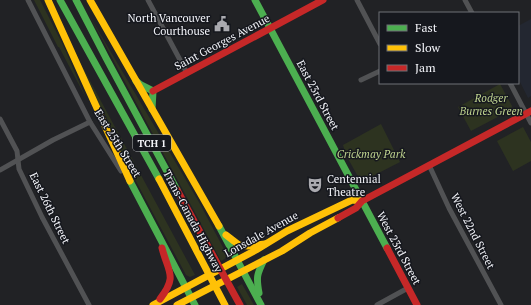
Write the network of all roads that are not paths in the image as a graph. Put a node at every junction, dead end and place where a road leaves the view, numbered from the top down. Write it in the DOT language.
graph roads {
  1 [pos="28,0"];
  2 [pos="48,0"];
  3 [pos="60,0"];
  4 [pos="76,0"];
  5 [pos="90,0"];
  6 [pos="148,0"];
  7 [pos="255,0"];
  8 [pos="323,0"];
  9 [pos="357,0"];
  10 [pos="465,0"];
  11 [pos="471,12"];
  12 [pos="270,29"];
  13 [pos="379,42"];
  14 [pos="379,71"];
  15 [pos="187,73"];
  16 [pos="361,80"];
  17 [pos="136,81"];
  18 [pos="511,84"];
  19 [pos="153,91"];
  20 [pos="152,109"];
  21 [pos="529,112"];
  22 [pos="0,119"];
  23 [pos="90,122"];
  24 [pos="531,123"];
  25 [pos="18,160"];
  26 [pos="429,165"];
  27 [pos="0,170"];
  28 [pos="130,181"];
  29 [pos="362,201"];
  30 [pos="221,230"];
  31 [pos="160,238"];
  32 [pos="265,244"];
  33 [pos="237,260"];
  34 [pos="264,260"];
  35 [pos="243,271"];
  36 [pos="186,287"];
  37 [pos="408,288"];
  38 [pos="191,298"];
  39 [pos="155,304"];
  40 [pos="89,305"];
  41 [pos="178,305"];
  42 [pos="195,305"];
  43 [pos="225,305"];
  44 [pos="240,305"];
  45 [pos="261,305"];
  46 [pos="377,305"];
  47 [pos="417,305"];
  48 [pos="501,305"];
  1 -- 23 [label="street, East 25th Street"];
  2 -- 28 [label="main road"];
  3 -- 43 [label="main road, Trans-Canada Highway / TCH 1"];
  4 -- 44 [label="main road, Trans-Canada Highway / TCH 1"];
  5 -- 17 [label="main road"];
  6 -- 15 [label="street"];
  7 -- 12 [label="main road, East 23rd Street"];
  8 -- 12 [label="main road, Saint Georges Avenue"];
  9 -- 13 [label="street"];
  10 -- 11 [label="street"];
  12 -- 15 [label="main road, Saint Georges Avenue"];
  12 -- 29 [label="main road, East 23rd Street"];
  14 -- 16 [label="street"];
  15 -- 19 [label="main road, Saint Georges Avenue"];
  17 -- 19 [label="main road"];
  17 -- 20 [label="main road"];
  18 -- 21 [label="street"];
  19 -- 20 [label="main road"];
  20 -- 30 [label="main road"];
  21 -- 24 [label="street"];
  21 -- 26 [label="main road, Lonsdale Avenue"];
  22 -- 25 [label="street, East 26th Street"];
  23 -- 25 [label="street"];
  23 -- 28 [label="street, East 25th Street"];
  25 -- 27 [label="street"];
  25 -- 40 [label="street, East 26th Street"];
  26 -- 29 [label="main road, Lonsdale Avenue"];
  26 -- 48 [label="street, West 22nd Street"];
  28 -- 31 [label="main road, East 25th Street"];
  29 -- 32 [label="main road, Lonsdale Avenue"];
  29 -- 34 [label="main road, Lonsdale Avenue"];
  29 -- 37 [label="main road, West 23rd Street"];
  30 -- 32 [label="main road"];
  30 -- 33 [label="main road"];
  31 -- 36 [label="main road, East 25th Street"];
  31 -- 39 [label="main road"];
  32 -- 33 [label="main road, Lonsdale Avenue"];
  33 -- 35 [label="main road"];
  33 -- 36 [label="main road, Lonsdale Avenue"];
  34 -- 35 [label="main road, Lonsdale Avenue"];
  34 -- 45 [label="main road"];
  35 -- 38 [label="main road, Lonsdale Avenue"];
  35 -- 45 [label="main road"];
  36 -- 38 [label="main road, East 25th Street"];
  36 -- 39 [label="main road, Lonsdale Avenue"];
  37 -- 46 [label="street"];
  37 -- 47 [label="main road, West 23rd Street"];
  38 -- 41 [label="main road, Lonsdale Avenue"];
  38 -- 42 [label="main road, East 25th Street"];
}
